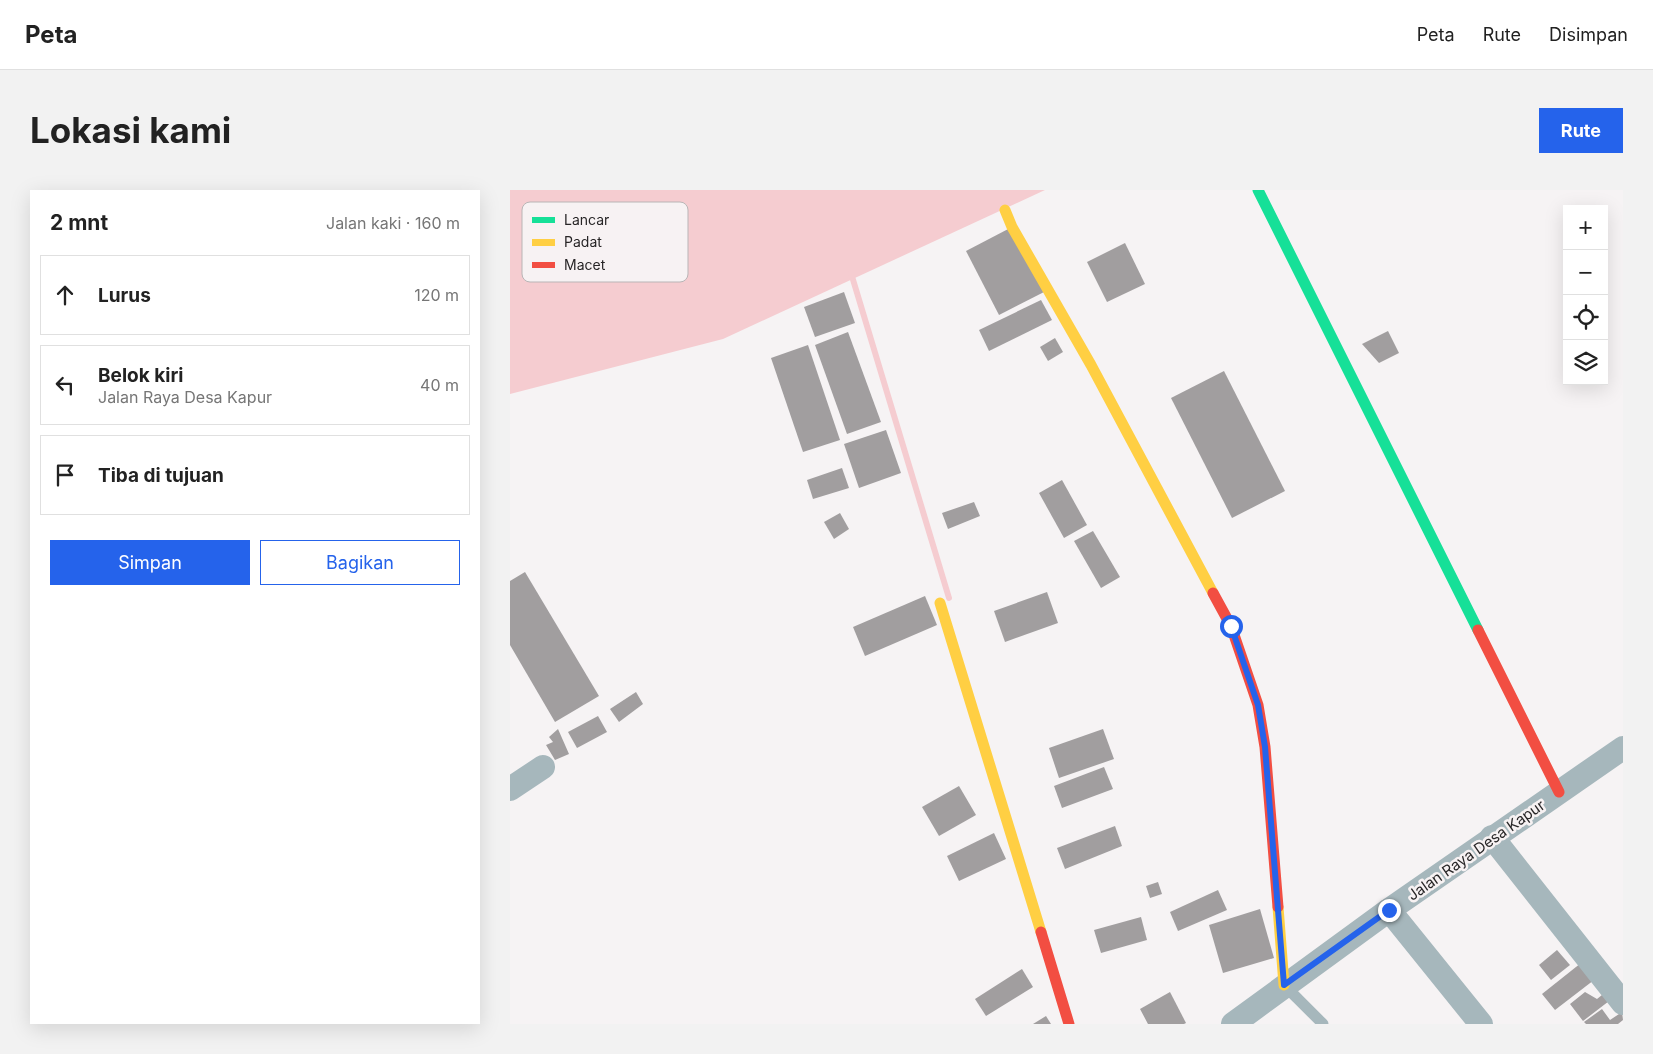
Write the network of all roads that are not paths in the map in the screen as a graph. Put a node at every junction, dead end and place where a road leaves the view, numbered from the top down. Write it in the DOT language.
graph roads {
  1 [pos="1258,190"];
  2 [pos="1005,210"];
  3 [pos="940,603"];
  4 [pos="1623,748"];
  5 [pos="543,767"];
  6 [pos="510,789"];
  7 [pos="1559,792"];
  8 [pos="1492,837"];
  9 [pos="1389,910"];
  10 [pos="1284,985"];
  11 [pos="1623,1003"];
  12 [pos="1070,1024"];
  13 [pos="1233,1024"];
  14 [pos="1323,1024"];
  15 [pos="1481,1024"];
  1 -- 7 [label="street"];
  2 -- 10 [label="street"];
  3 -- 12 [label="street"];
  4 -- 7 [label="street, Jalan Raya Desa Kapur"];
  5 -- 6 [label="street"];
  7 -- 8 [label="street, Jalan Raya Desa Kapur"];
  8 -- 9 [label="street, Jalan Raya Desa Kapur"];
  8 -- 11 [label="street"];
  9 -- 10 [label="street, Jalan Raya Desa Kapur"];
  9 -- 15 [label="street"];
  10 -- 13 [label="street, Jalan Raya Desa Kapur"];
  10 -- 14 [label="lane"];
}
